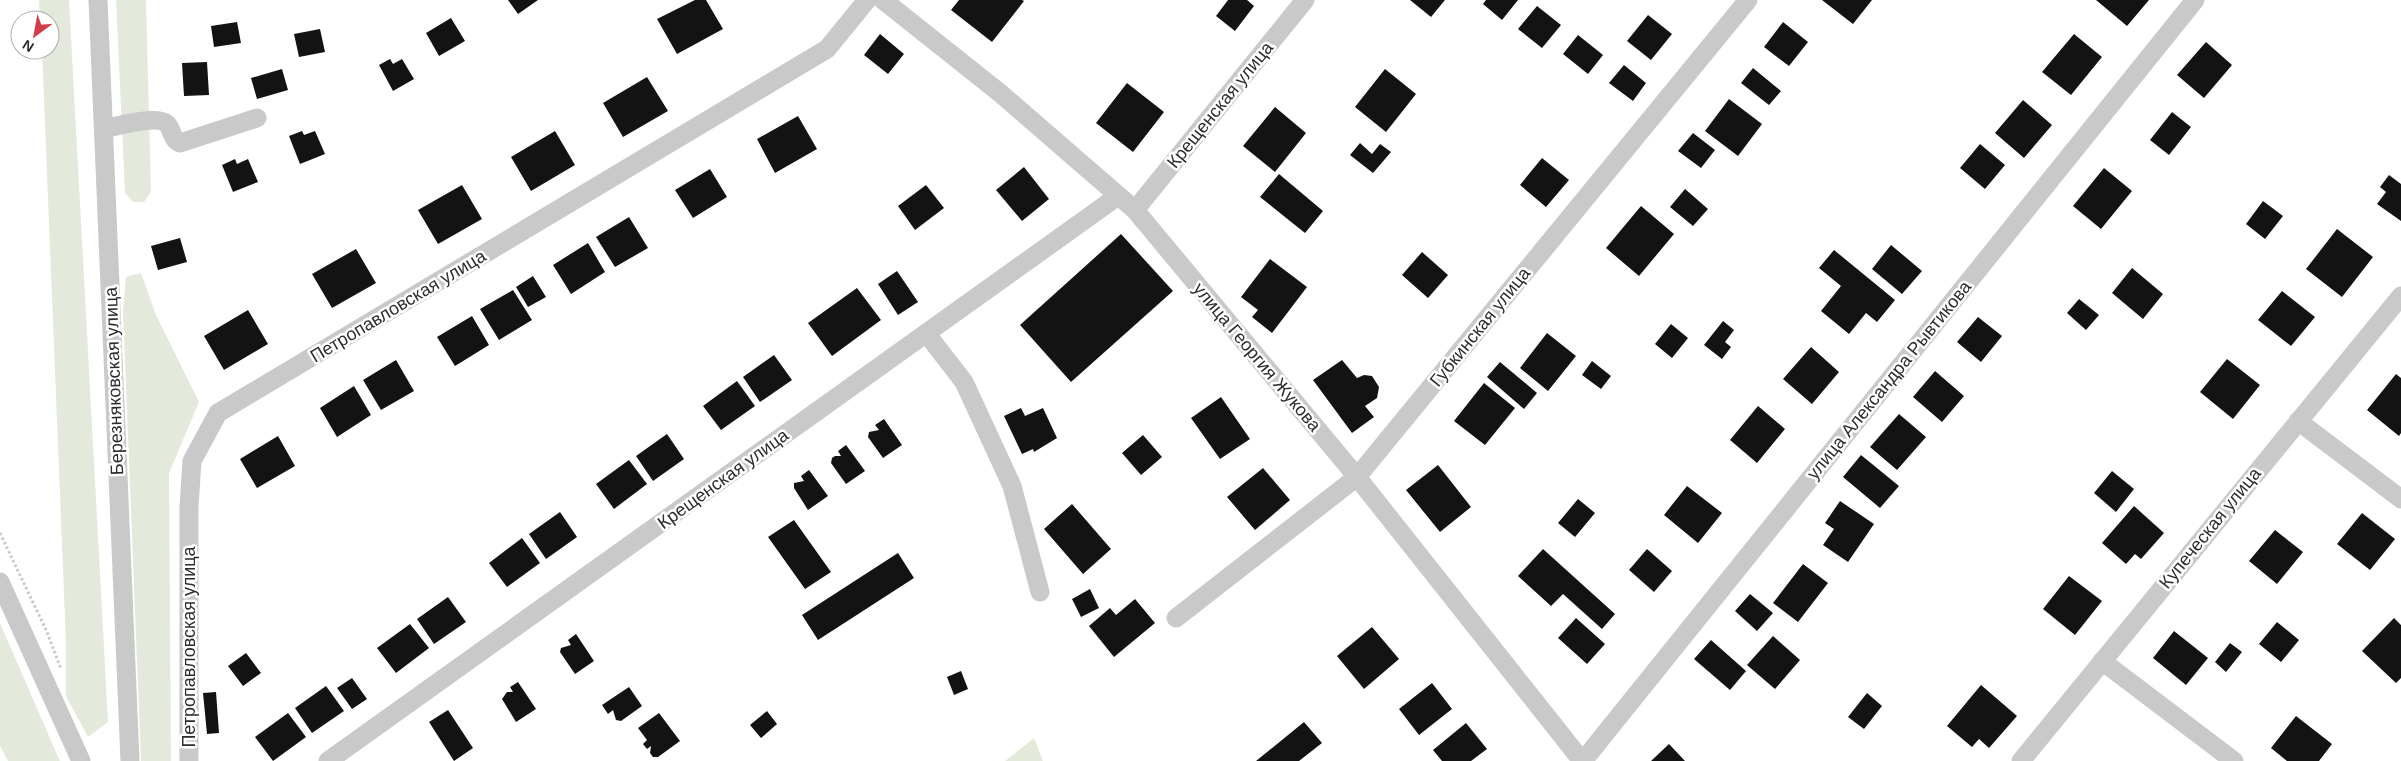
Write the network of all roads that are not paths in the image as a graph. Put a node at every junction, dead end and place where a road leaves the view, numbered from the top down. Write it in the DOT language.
graph roads {
  1 [pos="98,0"];
  2 [pos="867,0"];
  3 [pos="883,0"];
  4 [pos="1305,0"];
  5 [pos="1748,0"];
  6 [pos="2195,0"];
  7 [pos="257,118"];
  8 [pos="104,129"];
  9 [pos="1118,196"];
  10 [pos="1134,210"];
  11 [pos="2401,296"];
  12 [pos="926,334"];
  13 [pos="2298,421"];
  14 [pos="1357,477"];
  15 [pos="2401,499"];
  16 [pos="0,582"];
  17 [pos="1040,592"];
  18 [pos="1176,618"];
  19 [pos="2102,661"];
  20 [pos="81,761"];
  21 [pos="130,761"];
  22 [pos="189,761"];
  23 [pos="328,761"];
  24 [pos="1582,761"];
  25 [pos="2022,761"];
  26 [pos="2234,761"];
  1 -- 8 [label="street, Березняковская улица"];
  2 -- 22 [label="street, Петропавловская улица"];
  3 -- 9 [label="street, улица Георгия Жукова"];
  4 -- 10 [label="street, Крещенская улица"];
  5 -- 14 [label="street, Губкинская улица"];
  6 -- 24 [label="street, улица Александра Рывтикова"];
  7 -- 8 [label="street"];
  8 -- 21 [label="street, Березняковская улица"];
  9 -- 10 [label="street, улица Георгия Жукова"];
  9 -- 12 [label="street, Крещенская улица"];
  10 -- 14 [label="street, улица Георгия Жукова"];
  11 -- 13 [label="street, Купеческая улица"];
  12 -- 17 [label="street"];
  12 -- 23 [label="street, Крещенская улица"];
  13 -- 15 [label="street"];
  13 -- 19 [label="street, Купеческая улица"];
  14 -- 18 [label="street, Губкинская улица"];
  14 -- 24 [label="street, улица Георгия Жукова"];
  16 -- 20 [label="street"];
  19 -- 25 [label="street, Купеческая улица"];
  19 -- 26 [label="street"];
}
